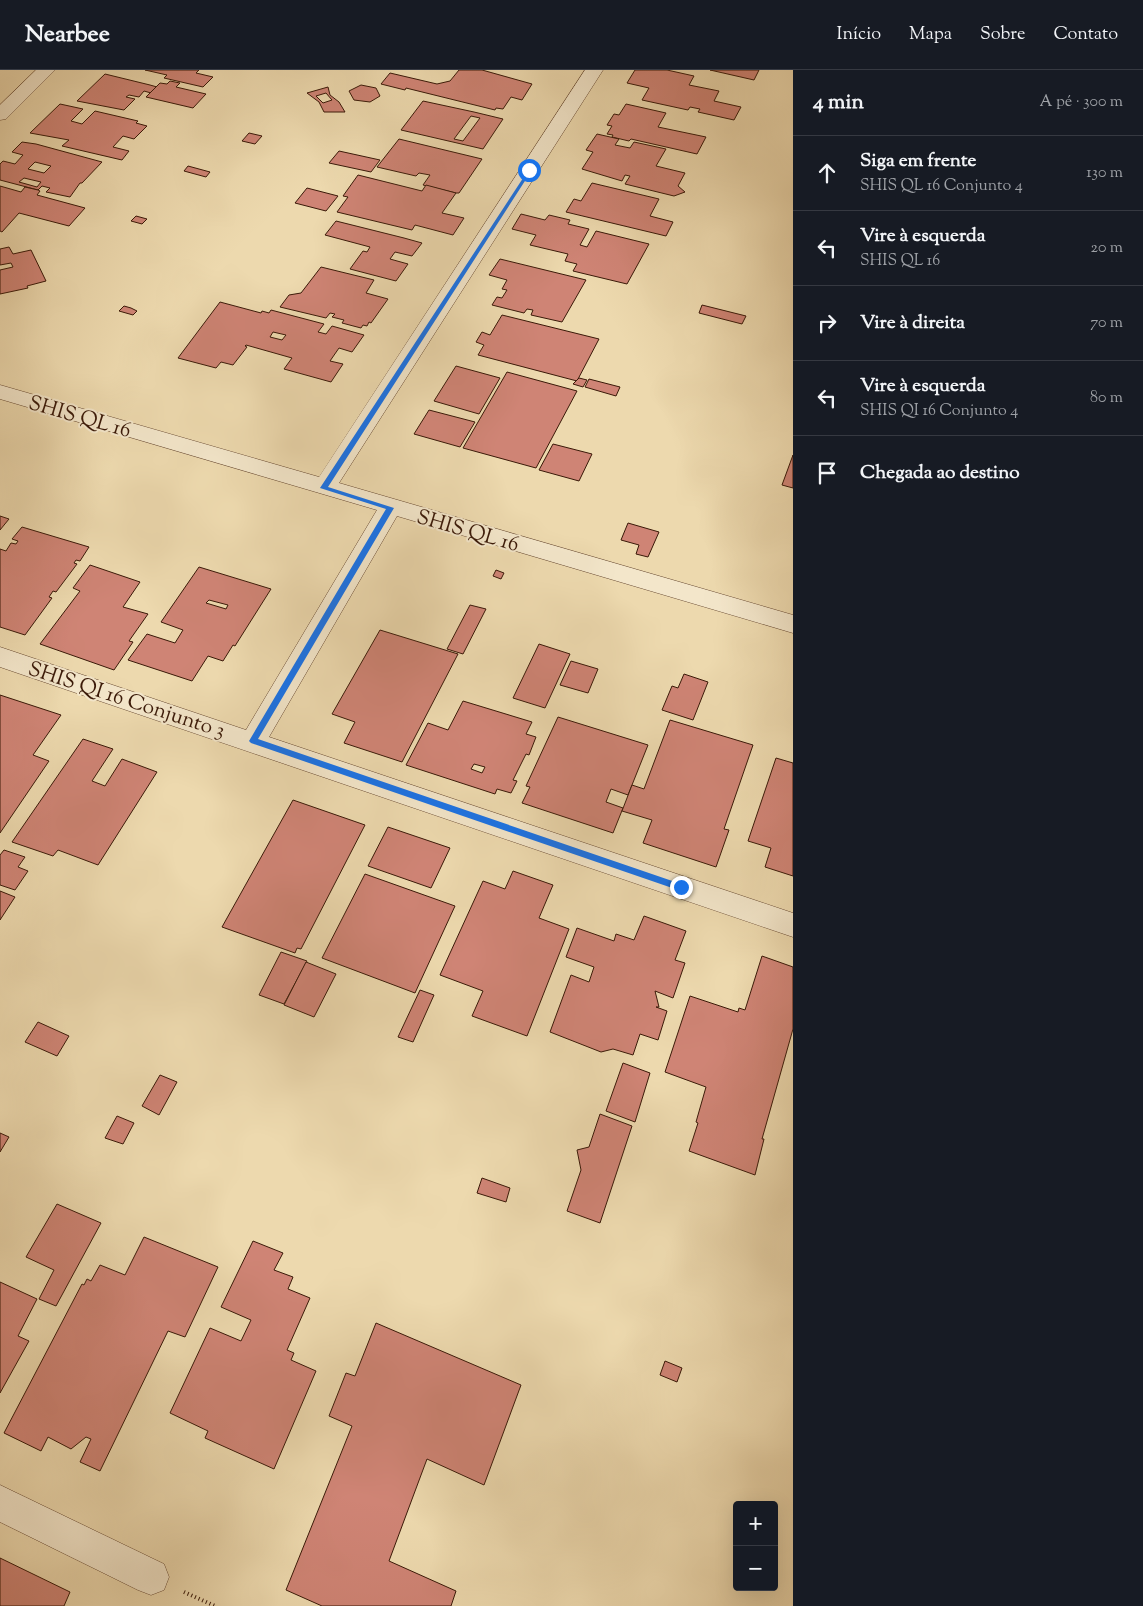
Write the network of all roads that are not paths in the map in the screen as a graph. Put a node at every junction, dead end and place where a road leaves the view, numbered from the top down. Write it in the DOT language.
graph roads {
  1 [pos="46,70"];
  2 [pos="594,70"];
  3 [pos="0,116"];
  4 [pos="0,392"];
  5 [pos="324,488"];
  6 [pos="390,508"];
  7 [pos="793,624"];
  8 [pos="0,656"];
  9 [pos="253,741"];
  10 [pos="793,925"];
  11 [pos="0,1503"];
  12 [pos="151,1577"];
  1 -- 3 [label="street"];
  2 -- 5 [label="street"];
  4 -- 5 [label="street, SHIS QL 16"];
  5 -- 6 [label="street, SHIS QL 16"];
  6 -- 7 [label="street, SHIS QL 16"];
  6 -- 9 [label="street"];
  8 -- 9 [label="street, SHIS QI 16 Conjunto 3"];
  9 -- 10 [label="street, SHIS QI 16 Conjunto 3"];
  11 -- 12 [label="street"];
}
